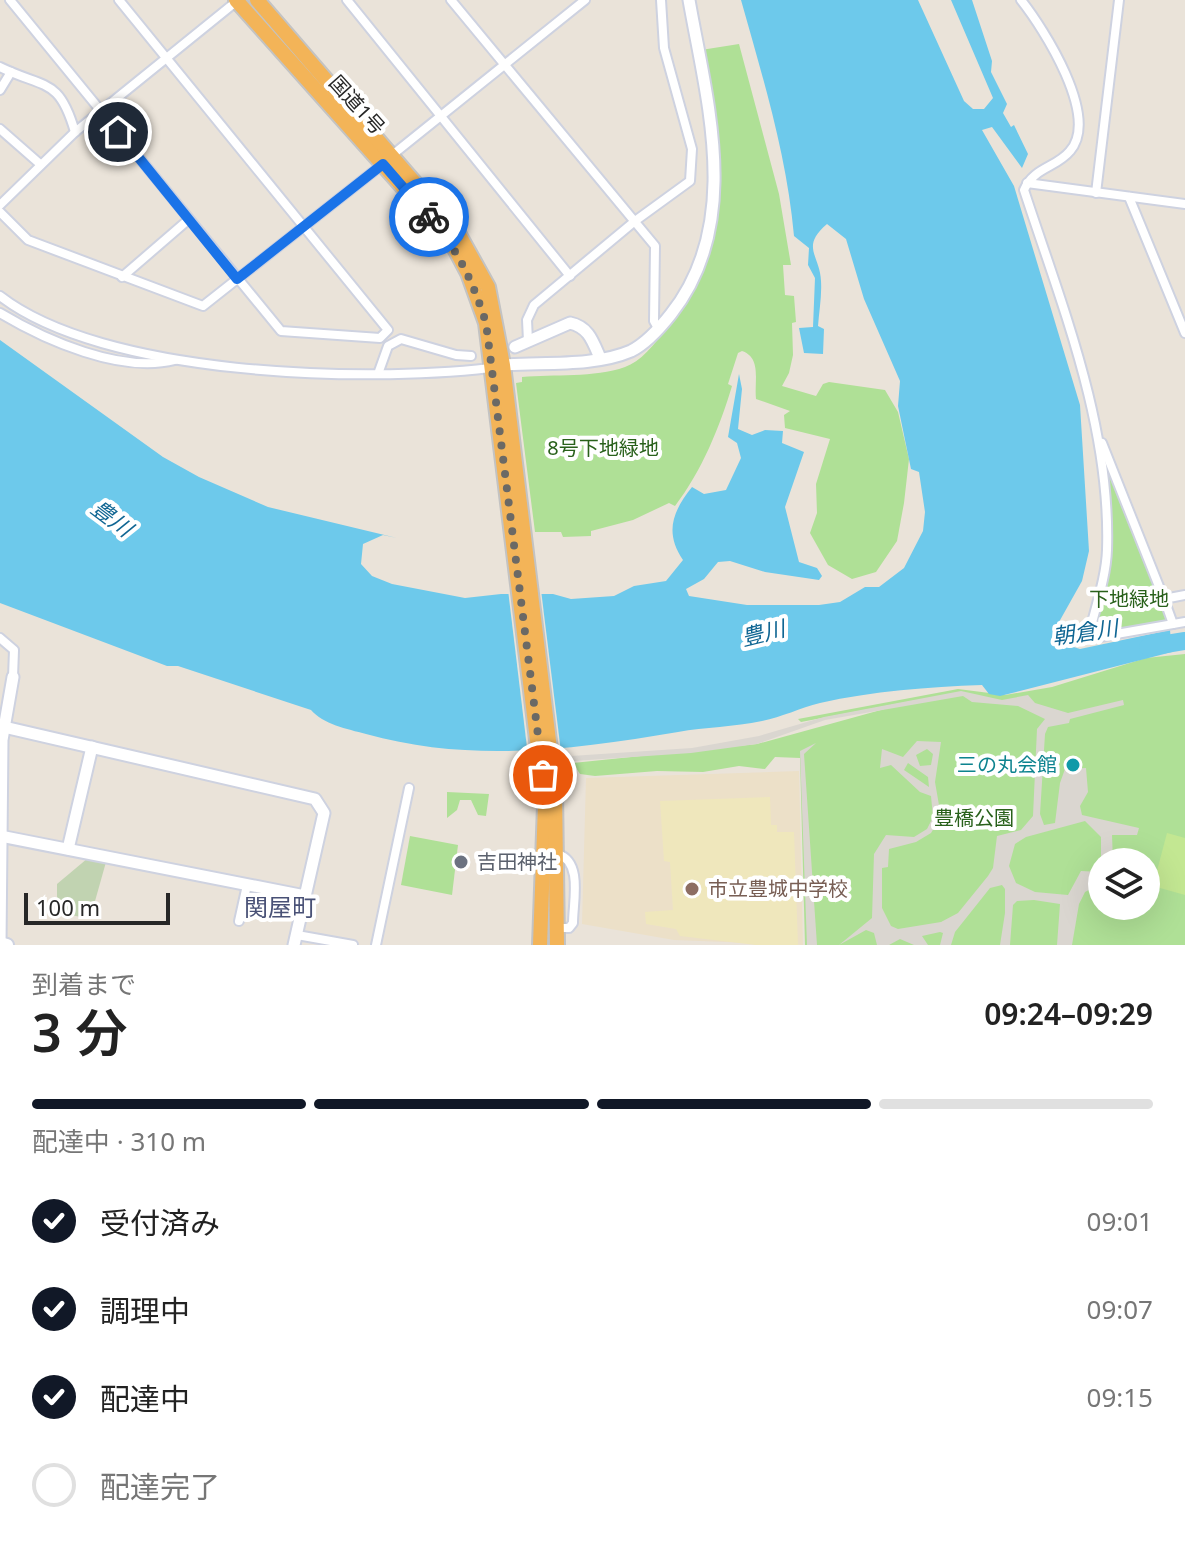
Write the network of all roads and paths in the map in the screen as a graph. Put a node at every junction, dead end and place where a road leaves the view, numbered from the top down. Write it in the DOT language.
graph roads {
  1 [pos="10,0"];
  2 [pos="119,0"];
  3 [pos="237,0"];
  4 [pos="257,0"];
  5 [pos="347,0"];
  6 [pos="451,0"];
  7 [pos="585,0"];
  8 [pos="661,0"];
  9 [pos="689,0"];
  10 [pos="1021,0"];
  11 [pos="1119,0"];
  12 [pos="167,58"];
  13 [pos="504,65"];
  14 [pos="0,67"];
  15 [pos="11,72"];
  16 [pos="0,90"];
  17 [pos="100,110"];
  18 [pos="441,114"];
  19 [pos="0,129"];
  20 [pos="75,132"];
  21 [pos="387,160"];
  22 [pos="40,164"];
  23 [pos="1027,183"];
  24 [pos="1096,193"];
  25 [pos="1129,197"];
  26 [pos="1185,204"];
  27 [pos="0,205"];
  28 [pos="0,212"];
  29 [pos="188,220"];
  30 [pos="635,221"];
  31 [pos="304,226"];
  32 [pos="570,276"];
  33 [pos="122,277"];
  34 [pos="237,279"];
  35 [pos="0,296"];
  36 [pos="0,313"];
  37 [pos="658,328"];
  38 [pos="1185,333"];
  39 [pos="528,341"];
  40 [pos="515,347"];
  41 [pos="471,356"];
  42 [pos="600,358"];
  43 [pos="179,359"];
  44 [pos="497,372"];
  45 [pos="378,374"];
  46 [pos="1095,427"];
  47 [pos="1185,595"];
  48 [pos="1164,599"];
  49 [pos="1185,622"];
  50 [pos="1173,624"];
  51 [pos="0,638"];
  52 [pos="13,677"];
  53 [pos="1,727"];
  54 [pos="92,747"];
  55 [pos="548,775"];
  56 [pos="409,788"];
  57 [pos="1,836"];
  58 [pos="68,849"];
  59 [pos="247,885"];
  60 [pos="305,896"];
  61 [pos="239,921"];
  62 [pos="296,940"];
  63 [pos="0,944"];
  64 [pos="7,945"];
  65 [pos="353,945"];
  66 [pos="376,945"];
  67 [pos="540,945"];
  68 [pos="557,945"];
  1 -- 17 [label="street"];
  2 -- 12 [label="street"];
  3 -- 12 [label="street"];
  3 -- 21 [label="highway, 国道1号"];
  4 -- 21 [label="highway, 国道1号"];
  5 -- 18 [label="street"];
  6 -- 13 [label="street"];
  7 -- 13 [label="street"];
  8 -- 30 [label="street"];
  9 -- 37 [label="street"];
  10 -- 23 [label="street"];
  11 -- 24 [label="street"];
  12 -- 17 [label="street"];
  12 -- 31 [label="street"];
  13 -- 18 [label="street"];
  13 -- 30 [label="street"];
  14 -- 15 [label="street"];
  15 -- 16 [label="street"];
  15 -- 20 [label="street"];
  17 -- 20 [label="street"];
  17 -- 29 [label="street"];
  18 -- 21 [label="street"];
  18 -- 32 [label="street"];
  19 -- 22 [label="street"];
  20 -- 22 [label="street"];
  21 -- 31 [label="street"];
  21 -- 44 [label="highway, 国道1号"];
  22 -- 27 [label="street"];
  23 -- 24 [label="street"];
  23 -- 46 [label="street"];
  24 -- 25 [label="street"];
  25 -- 26 [label="street"];
  25 -- 38 [label="street"];
  28 -- 33 [label="street"];
  29 -- 33 [label="street"];
  29 -- 34 [label="street"];
  30 -- 32 [label="street"];
  30 -- 37 [label="street"];
  31 -- 34 [label="street"];
  31 -- 34 [label="street"];
  32 -- 39 [label="street"];
  33 -- 34 [label="street"];
  35 -- 43 [label="street"];
  36 -- 43 [label="street"];
  37 -- 42 [label="street"];
  39 -- 40 [label="street"];
  39 -- 42 [label="street"];
  41 -- 45 [label="street"];
  42 -- 44 [label="street"];
  43 -- 45 [label="street"];
  44 -- 45 [label="street"];
  44 -- 55 [label="highway, 国道1号"];
  46 -- 48 [label="street"];
  46 -- 50 [label="street"];
  47 -- 48 [label="street"];
  48 -- 50 [label="street"];
  49 -- 50 [label="street"];
  51 -- 52 [label="street"];
  52 -- 53 [label="street"];
  53 -- 54 [label="street"];
  53 -- 57 [label="street"];
  54 -- 58 [label="street"];
  54 -- 60 [label="street"];
  55 -- 67 [label="highway, 国道1号"];
  55 -- 68 [label="highway, 国道1号"];
  56 -- 66 [label="street"];
  57 -- 58 [label="street"];
  57 -- 63 [label="street"];
  58 -- 59 [label="street"];
  59 -- 60 [label="street"];
  59 -- 61 [label="street"];
  60 -- 62 [label="street"];
  62 -- 65 [label="street"];
  63 -- 64 [label="main road"];
}
